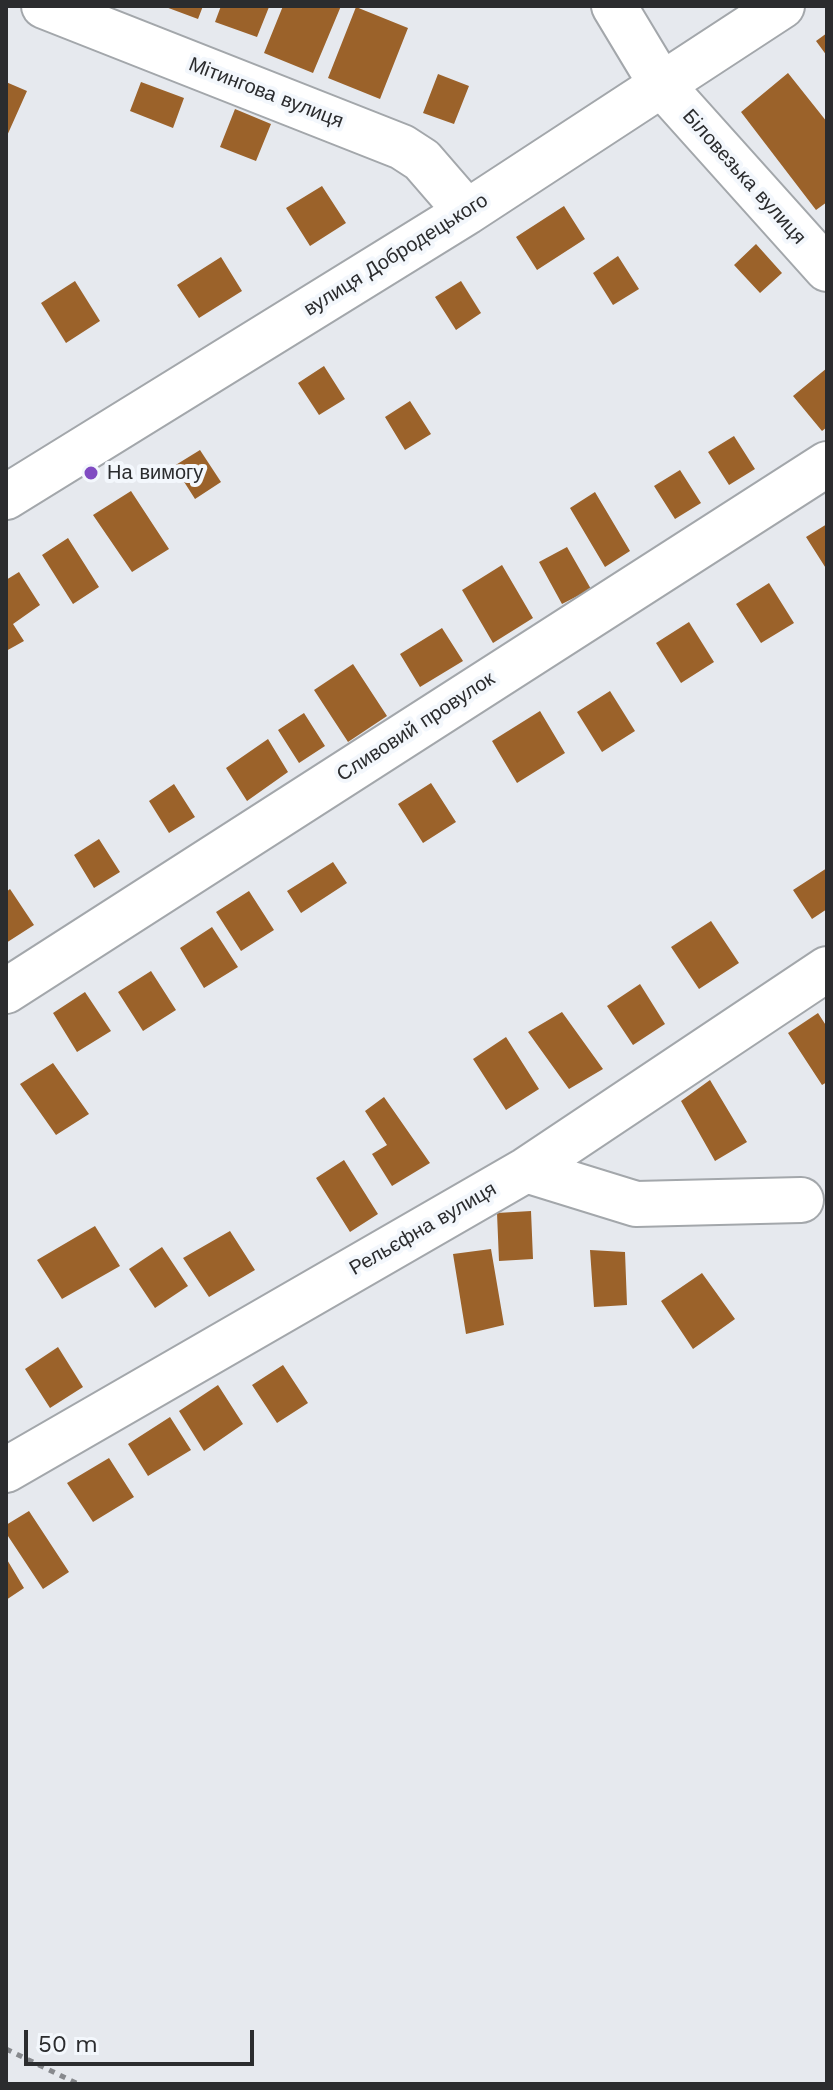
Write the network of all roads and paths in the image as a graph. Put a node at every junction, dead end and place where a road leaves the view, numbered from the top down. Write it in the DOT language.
graph roads {
  1 [pos="44,6"];
  2 [pos="614,6"];
  3 [pos="782,6"];
  4 [pos="661,84"];
  5 [pos="467,212"];
  6 [pos="827,269"];
  7 [pos="827,464"];
  8 [pos="6,497"];
  9 [pos="827,969"];
  10 [pos="6,991"];
  11 [pos="526,1170"];
  12 [pos="801,1200"];
  13 [pos="6,1470"];
  14 [pos="6,2049"];
  15 [pos="78,2084"];
  1 -- 5 [label="street, Мітингова вулиця"];
  2 -- 4 [label="street, Біловезька вулиця"];
  3 -- 4 [label="street, вулиця Добродецького"];
  4 -- 5 [label="street, вулиця Добродецького"];
  4 -- 6 [label="street, Біловезька вулиця"];
  5 -- 8 [label="street, вулиця Добродецького"];
  7 -- 10 [label="street, Сливовий провулок"];
  9 -- 11 [label="street, Рельєфна вулиця"];
  11 -- 12 [label="street"];
  11 -- 13 [label="street, Рельєфна вулиця"];
  14 -- 15 [label="path"];
}
